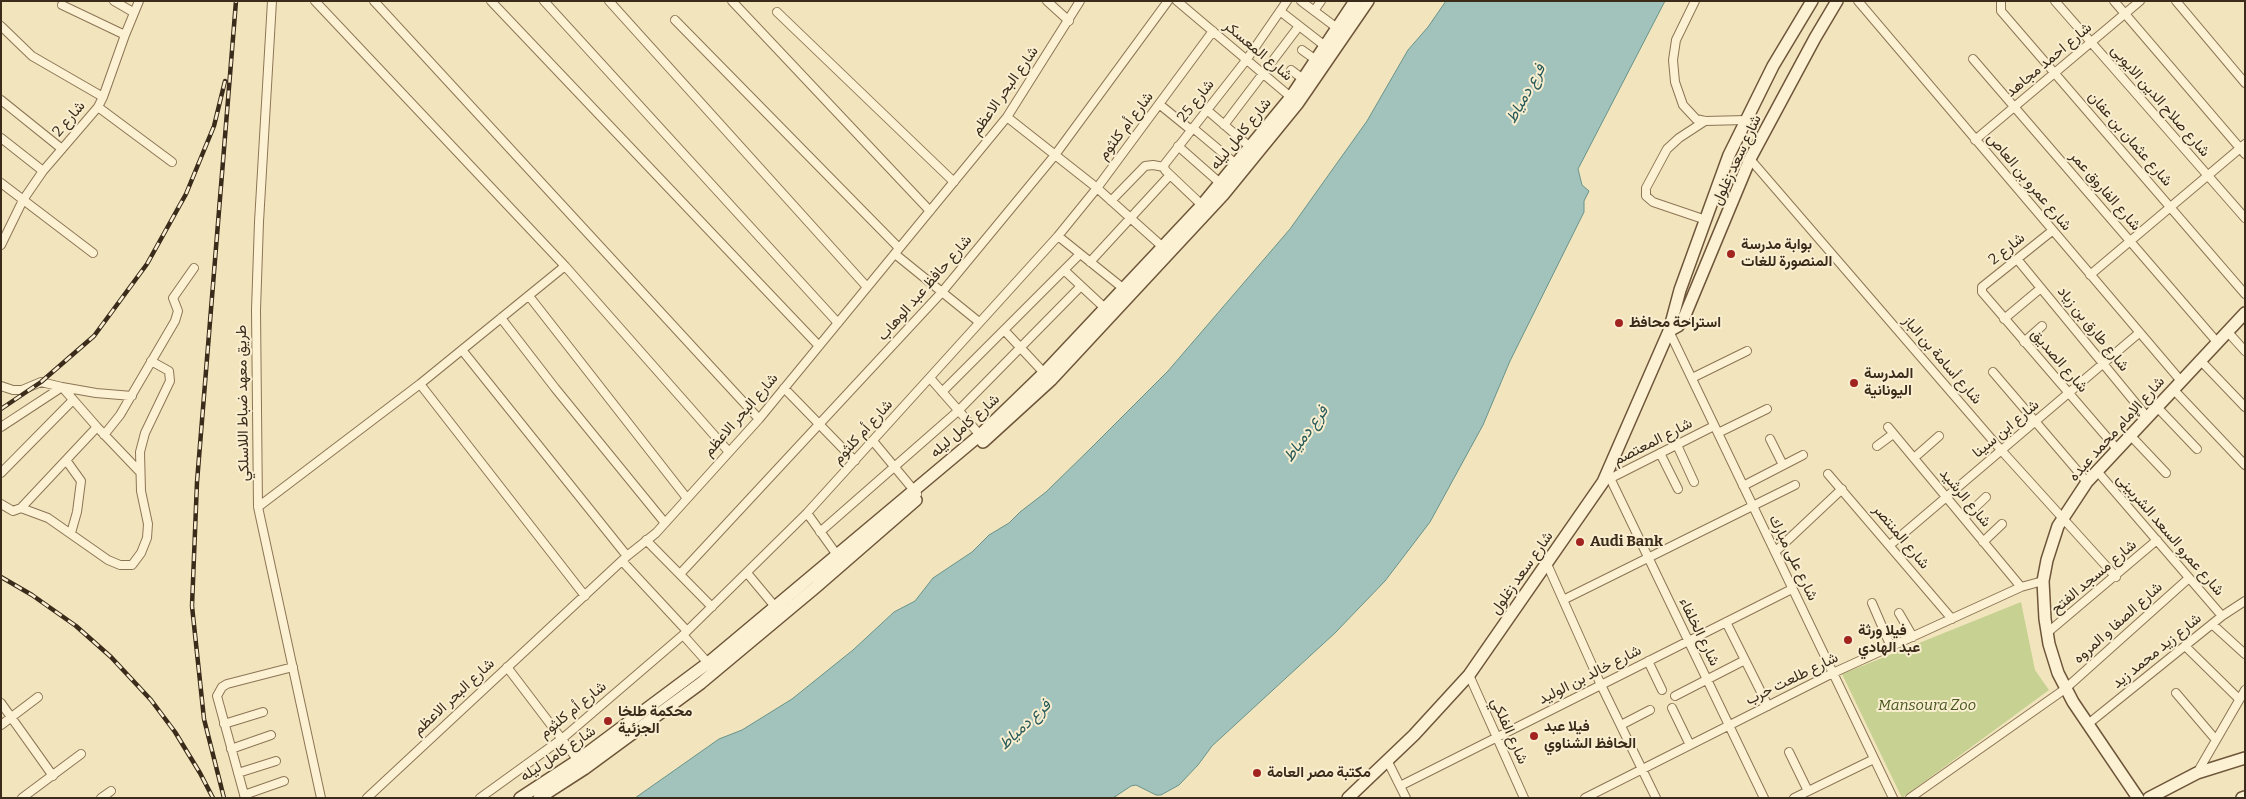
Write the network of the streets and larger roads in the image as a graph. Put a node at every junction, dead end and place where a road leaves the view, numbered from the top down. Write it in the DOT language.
graph roads {
  1 [pos="114,1"];
  2 [pos="139,1"];
  3 [pos="272,1"];
  4 [pos="315,1"];
  5 [pos="374,1"];
  6 [pos="491,1"];
  7 [pos="544,1"];
  8 [pos="609,1"];
  9 [pos="732,1"];
  10 [pos="1047,1"];
  11 [pos="1080,1"];
  12 [pos="1168,1"];
  13 [pos="1177,1"];
  14 [pos="1287,1"];
  15 [pos="1301,1"];
  16 [pos="1321,1"];
  17 [pos="1355,1"];
  18 [pos="1368,1"];
  19 [pos="1695,1"];
  20 [pos="1812,1"];
  21 [pos="1837,1"];
  22 [pos="1858,1"];
  23 [pos="2001,1"];
  24 [pos="2055,1"];
  25 [pos="2114,1"];
  26 [pos="2140,1"];
  27 [pos="2176,1"];
  28 [pos="62,5"];
  29 [pos="1280,11"];
  30 [pos="1314,11"];
  31 [pos="133,12"];
  32 [pos="777,12"];
  33 [pos="2124,14"];
  34 [pos="675,20"];
  35 [pos="1069,21"];
  36 [pos="1,26"];
  37 [pos="1299,26"];
  38 [pos="1337,28"];
  39 [pos="1213,31"];
  40 [pos="125,34"];
  41 [pos="2091,42"];
  42 [pos="1325,46"];
  43 [pos="1302,50"];
  44 [pos="1973,59"];
  45 [pos="1247,60"];
  46 [pos="1316,60"];
  47 [pos="1291,70"];
  48 [pos="2055,73"];
  49 [pos="1263,74"];
  50 [pos="1303,79"];
  51 [pos="2245,83"];
  52 [pos="103,97"];
  53 [pos="1,100"];
  54 [pos="1295,100"];
  55 [pos="1159,104"];
  56 [pos="98,107"];
  57 [pos="2014,107"];
  58 [pos="1207,110"];
  59 [pos="1008,117"];
  60 [pos="1746,120"];
  61 [pos="1706,121"];
  62 [pos="1224,125"];
  63 [pos="1192,129"];
  64 [pos="1,138"];
  65 [pos="1975,140"];
  66 [pos="1178,146"];
  67 [pos="1250,146"];
  68 [pos="62,149"];
  69 [pos="2243,149"];
  70 [pos="1055,155"];
  71 [pos="1750,159"];
  72 [pos="172,162"];
  73 [pos="1236,164"];
  74 [pos="1164,167"];
  75 [pos="42,171"];
  76 [pos="1170,176"];
  77 [pos="2207,176"];
  78 [pos="954,182"];
  79 [pos="1,183"];
  80 [pos="1220,183"];
  81 [pos="1097,188"];
  82 [pos="23,200"];
  83 [pos="1111,201"];
  84 [pos="2170,207"];
  85 [pos="1205,208"];
  86 [pos="930,211"];
  87 [pos="1130,218"];
  88 [pos="2245,218"];
  89 [pos="1706,220"];
  90 [pos="2052,230"];
  91 [pos="1058,236"];
  92 [pos="2130,241"];
  93 [pos="2,244"];
  94 [pos="1165,250"];
  95 [pos="897,251"];
  96 [pos="93,253"];
  97 [pos="1080,254"];
  98 [pos="2017,258"];
  99 [pos="1090,262"];
  100 [pos="565,266"];
  101 [pos="194,268"];
  102 [pos="1064,270"];
  103 [pos="2090,275"];
  104 [pos="1081,286"];
  105 [pos="867,287"];
  106 [pos="2041,288"];
  107 [pos="1124,289"];
  108 [pos="1981,289"];
  109 [pos="942,292"];
  110 [pos="2245,294"];
  111 [pos="529,296"];
  112 [pos="1109,312"];
  113 [pos="2245,313"];
  114 [pos="501,318"];
  115 [pos="2004,319"];
  116 [pos="979,322"];
  117 [pos="838,323"];
  118 [pos="2042,326"];
  119 [pos="1004,330"];
  120 [pos="1669,331"];
  121 [pos="2227,331"];
  122 [pos="2139,333"];
  123 [pos="2024,342"];
  124 [pos="2217,342"];
  125 [pos="819,346"];
  126 [pos="1020,348"];
  127 [pos="462,350"];
  128 [pos="1747,351"];
  129 [pos="2245,351"];
  130 [pos="2200,360"];
  131 [pos="151,361"];
  132 [pos="2103,364"];
  133 [pos="1993,372"];
  134 [pos="1047,376"];
  135 [pos="930,378"];
  136 [pos="1692,378"];
  137 [pos="420,384"];
  138 [pos="2177,385"];
  139 [pos="1,386"];
  140 [pos="62,388"];
  141 [pos="784,388"];
  142 [pos="942,392"];
  143 [pos="2068,393"];
  144 [pos="132,396"];
  145 [pos="73,400"];
  146 [pos="2157,407"];
  147 [pos="2245,407"];
  148 [pos="1766,409"];
  149 [pos="958,411"];
  150 [pos="2147,417"];
  151 [pos="759,419"];
  152 [pos="2036,421"];
  153 [pos="819,424"];
  154 [pos="1,427"];
  155 [pos="1888,427"];
  156 [pos="96,428"];
  157 [pos="1716,430"];
  158 [pos="1893,434"];
  159 [pos="104,435"];
  160 [pos="980,435"];
  161 [pos="2130,435"];
  162 [pos="1939,436"];
  163 [pos="1770,439"];
  164 [pos="873,442"];
  165 [pos="1677,445"];
  166 [pos="1878,446"];
  167 [pos="2117,449"];
  168 [pos="2197,449"];
  169 [pos="2002,450"];
  170 [pos="729,452"];
  171 [pos="1660,453"];
  172 [pos="1803,455"];
  173 [pos="1914,458"];
  174 [pos="66,460"];
  175 [pos="855,461"];
  176 [pos="1783,465"];
  177 [pos="2245,465"];
  178 [pos="894,467"];
  179 [pos="2097,471"];
  180 [pos="139,472"];
  181 [pos="1,473"];
  182 [pos="1828,474"];
  183 [pos="2166,474"];
  184 [pos="1606,480"];
  185 [pos="1694,482"];
  186 [pos="2087,482"];
  187 [pos="1795,485"];
  188 [pos="1743,486"];
  189 [pos="1678,489"];
  190 [pos="1842,490"];
  191 [pos="917,494"];
  192 [pos="686,497"];
  193 [pos="1946,497"];
  194 [pos="1986,497"];
  195 [pos="1,504"];
  196 [pos="258,507"];
  197 [pos="1753,507"];
  198 [pos="22,508"];
  199 [pos="807,513"];
  200 [pos="2063,516"];
  201 [pos="1964,518"];
  202 [pos="665,523"];
  203 [pos="2002,524"];
  204 [pos="820,532"];
  205 [pos="71,533"];
  206 [pos="646,540"];
  207 [pos="2157,540"];
  208 [pos="1983,542"];
  209 [pos="1890,545"];
  210 [pos="1775,552"];
  211 [pos="837,555"];
  212 [pos="625,558"];
  213 [pos="1648,558"];
  214 [pos="1547,564"];
  215 [pos="680,574"];
  216 [pos="747,574"];
  217 [pos="2116,577"];
  218 [pos="2189,578"];
  219 [pos="2043,581"];
  220 [pos="1792,588"];
  221 [pos="2021,588"];
  222 [pos="585,596"];
  223 [pos="1563,600"];
  224 [pos="2245,601"];
  225 [pos="1872,602"];
  226 [pos="712,607"];
  227 [pos="779,611"];
  228 [pos="1899,614"];
  229 [pos="2222,616"];
  230 [pos="1952,619"];
  231 [pos="1726,622"];
  232 [pos="2212,624"];
  233 [pos="685,633"];
  234 [pos="2047,633"];
  235 [pos="1913,637"];
  236 [pos="1688,641"];
  237 [pos="2185,646"];
  238 [pos="1891,647"];
  239 [pos="2245,654"];
  240 [pos="1745,660"];
  241 [pos="1648,661"];
  242 [pos="708,663"];
  243 [pos="293,667"];
  244 [pos="508,667"];
  245 [pos="1833,673"];
  246 [pos="1469,675"];
  247 [pos="1707,680"];
  248 [pos="1601,685"];
  249 [pos="2065,689"];
  250 [pos="1662,690"];
  251 [pos="2245,690"];
  252 [pos="2176,693"];
  253 [pos="1676,696"];
  254 [pos="38,697"];
  255 [pos="2239,700"];
  256 [pos="1,702"];
  257 [pos="1768,706"];
  258 [pos="1672,708"];
  259 [pos="1650,710"];
  260 [pos="263,712"];
  261 [pos="11,717"];
  262 [pos="224,724"];
  263 [pos="2088,724"];
  264 [pos="1,725"];
  265 [pos="1621,725"];
  266 [pos="1729,725"];
  267 [pos="271,735"];
  268 [pos="1497,737"];
  269 [pos="563,738"];
  270 [pos="2216,740"];
  271 [pos="1690,745"];
  272 [pos="231,749"];
  273 [pos="1789,752"];
  274 [pos="82,754"];
  275 [pos="2245,758"];
  276 [pos="1874,759"];
  277 [pos="276,761"];
  278 [pos="1388,762"];
  279 [pos="581,764"];
  280 [pos="1642,769"];
  281 [pos="2197,772"];
  282 [pos="238,773"];
  283 [pos="52,776"];
  284 [pos="284,781"];
  285 [pos="1400,786"];
  286 [pos="112,791"];
  287 [pos="1808,791"];
  288 [pos="244,796"];
  289 [pos="22,798"];
  290 [pos="101,798"];
  291 [pos="321,798"];
  292 [pos="367,798"];
  293 [pos="480,798"];
  294 [pos="520,798"];
  295 [pos="539,798"];
  296 [pos="1348,798"];
  297 [pos="1406,798"];
  298 [pos="1524,798"];
  299 [pos="1585,798"];
  300 [pos="1656,798"];
  301 [pos="1764,798"];
  302 [pos="1794,798"];
  303 [pos="1893,798"];
  304 [pos="1910,798"];
  305 [pos="2138,798"];
  306 [pos="2149,798"];
  1 -- 31 [label="street"];
  2 -- 31 [label="street, شارع 2"];
  3 -- 196 [label="street, طريق معهد ضباط اللاسلكي"];
  4 -- 100 [label="street"];
  5 -- 151 [label="street"];
  6 -- 125 [label="street"];
  7 -- 117 [label="street"];
  8 -- 105 [label="street"];
  9 -- 86 [label="street"];
  10 -- 35 [label="street"];
  11 -- 35 [label="street, شارع البحر الاعظم"];
  12 -- 70 [label="street, شارع حافظ عبد الوهاب"];
  13 -- 39 [label="street, شارع المعسكر"];
  14 -- 29 [label="street, شارع 25"];
  15 -- 30 [label="street"];
  16 -- 30 [label="street"];
  17 -- 38 [label="street, شارع كامل ليله"];
  18 -- 54 [label="street, شارع كامل ليله"];
  19 -- 61 [label="street"];
  20 -- 60 [label="street, شارع سعد زغلول"];
  21 -- 71 [label="street, شارع سعد زغلول"];
  22 -- 65 [label="street, شارع عمرو بن العاص"];
  23 -- 48 [label="street, شارع عثمان بن عفان"];
  24 -- 41 [label="street, شارع صلاح الدين الايوبى"];
  25 -- 33 [label="street"];
  26 -- 33 [label="street, شارع احمد مجاهد"];
  27 -- 51 [label="street"];
  28 -- 40 [label="street"];
  29 -- 37 [label="street"];
  29 -- 45 [label="street, شارع 25"];
  30 -- 38 [label="street"];
  31 -- 40 [label="street, شارع 2"];
  32 -- 78 [label="street"];
  33 -- 41 [label="street, شارع احمد مجاهد"];
  33 -- 69 [label="street"];
  34 -- 95 [label="street"];
  35 -- 59 [label="street, شارع البحر الاعظم"];
  36 -- 52 [label="street"];
  37 -- 42 [label="street"];
  37 -- 49 [label="street"];
  38 -- 42 [label="street, شارع كامل ليله"];
  39 -- 45 [label="street, شارع المعسكر"];
  39 -- 55 [label="street, شارع أم كلثوم"];
  40 -- 52 [label="street, شارع 2"];
  41 -- 48 [label="street, شارع احمد مجاهد"];
  41 -- 77 [label="street, شارع صلاح الدين الايوبى"];
  42 -- 46 [label="street, شارع كامل ليله"];
  43 -- 46 [label="street"];
  44 -- 57 [label="street, شارع الفاروق عمر"];
  45 -- 49 [label="street, شارع المعسكر"];
  45 -- 58 [label="street, شارع 25"];
  46 -- 50 [label="street, شارع كامل ليله"];
  47 -- 50 [label="street"];
  48 -- 57 [label="street, شارع احمد مجاهد"];
  48 -- 84 [label="street, شارع عثمان بن عفان"];
  49 -- 54 [label="street, شارع المعسكر"];
  49 -- 62 [label="street"];
  50 -- 54 [label="street, شارع كامل ليله"];
  52 -- 56 [label="street, شارع 2"];
  53 -- 68 [label="street"];
  54 -- 67 [label="street, شارع كامل ليله"];
  54 -- 85 [label="street, شارع كامل ليله"];
  55 -- 63 [label="street"];
  55 -- 81 [label="street, شارع أم كلثوم"];
  56 -- 68 [label="street, شارع 2"];
  56 -- 72 [label="street"];
  57 -- 65 [label="street, شارع احمد مجاهد"];
  57 -- 92 [label="street, شارع الفاروق عمر"];
  58 -- 62 [label="street"];
  58 -- 63 [label="street, شارع 25"];
  59 -- 70 [label="street"];
  59 -- 78 [label="street, شارع البحر الاعظم"];
  60 -- 61 [label="street"];
  60 -- 89 [label="street, شارع سعد زغلول"];
  61 -- 89 [label="street"];
  62 -- 67 [label="street"];
  63 -- 66 [label="street, شارع 25"];
  63 -- 73 [label="street"];
  64 -- 75 [label="street"];
  65 -- 90 [label="street, شارع عمرو بن العاص"];
  66 -- 74 [label="street, شارع 25"];
  66 -- 80 [label="street"];
  67 -- 73 [label="street, شارع كامل ليله"];
  68 -- 75 [label="street, شارع 2"];
  69 -- 77 [label="street"];
  70 -- 81 [label="street"];
  70 -- 109 [label="street, شارع حافظ عبد الوهاب"];
  71 -- 120 [label="street, شارع سعد زغلول"];
  71 -- 169 [label="street, شارع أسامة بن الباز"];
  73 -- 80 [label="street, شارع كامل ليله"];
  74 -- 76 [label="street"];
  74 -- 83 [label="street"];
  75 -- 82 [label="street, شارع 2"];
  76 -- 85 [label="street"];
  76 -- 87 [label="street"];
  77 -- 84 [label="street"];
  77 -- 88 [label="street, شارع صلاح الدين الايوبى"];
  78 -- 86 [label="street, شارع البحر الاعظم"];
  79 -- 82 [label="street"];
  80 -- 85 [label="street, شارع كامل ليله"];
  81 -- 83 [label="street"];
  81 -- 91 [label="street, شارع أم كلثوم"];
  82 -- 93 [label="street, شارع 2"];
  82 -- 96 [label="street"];
  83 -- 87 [label="street"];
  84 -- 92 [label="street"];
  84 -- 110 [label="street, شارع عثمان بن عفان"];
  85 -- 94 [label="street, شارع كامل ليله"];
  86 -- 95 [label="street, شارع البحر الاعظم"];
  87 -- 94 [label="street"];
  87 -- 99 [label="street"];
  89 -- 120 [label="street, شارع سعد زغلول"];
  90 -- 98 [label="street, شارع 2"];
  90 -- 103 [label="street, شارع عمرو بن العاص"];
  91 -- 97 [label="street"];
  91 -- 116 [label="street, شارع أم كلثوم"];
  92 -- 103 [label="street"];
  92 -- 124 [label="street, شارع الفاروق عمر"];
  94 -- 107 [label="street, شارع كامل ليله"];
  94 -- 112 [label="street, شارع كامل ليله"];
  95 -- 105 [label="street, شارع البحر الاعظم"];
  95 -- 109 [label="street"];
  97 -- 99 [label="street"];
  97 -- 102 [label="street"];
  98 -- 106 [label="street, شارع طارق بن زياد"];
  98 -- 108 [label="street, شارع 2"];
  99 -- 107 [label="street"];
  100 -- 111 [label="street"];
  100 -- 170 [label="street"];
  101 -- 131 [label="street"];
  102 -- 104 [label="street"];
  102 -- 119 [label="street"];
  103 -- 122 [label="street, شارع عمرو بن العاص"];
  104 -- 112 [label="street"];
  104 -- 126 [label="street"];
  105 -- 117 [label="street, شارع البحر الاعظم"];
  106 -- 115 [label="street"];
  106 -- 132 [label="street, شارع طارق بن زياد"];
  107 -- 112 [label="street, شارع كامل ليله"];
  108 -- 115 [label="street, شارع الصديق"];
  109 -- 116 [label="street"];
  109 -- 153 [label="street, شارع حافظ عبد الوهاب"];
  111 -- 114 [label="street"];
  111 -- 192 [label="street"];
  112 -- 134 [label="street, شارع كامل ليله"];
  113 -- 121 [label="street, شارع الإمام محمد عبده"];
  114 -- 127 [label="street"];
  114 -- 202 [label="street"];
  115 -- 123 [label="street, شارع الصديق"];
  116 -- 135 [label="street, شارع أم كلثوم"];
  117 -- 125 [label="street, شارع البحر الاعظم"];
  118 -- 123 [label="street"];
  119 -- 126 [label="street"];
  119 -- 142 [label="street"];
  120 -- 136 [label="street, شارع على مبارك"];
  120 -- 184 [label="street, شارع سعد زغلول"];
  121 -- 124 [label="street, شارع الإمام محمد عبده"];
  121 -- 129 [label="street"];
  122 -- 132 [label="street, شارع ابن سينا"];
  122 -- 138 [label="street, شارع عمرو بن العاص"];
  123 -- 143 [label="street, شارع الصديق"];
  124 -- 130 [label="street, شارع الإمام محمد عبده"];
  125 -- 141 [label="street, شارع البحر الاعظم"];
  126 -- 134 [label="street"];
  126 -- 149 [label="street"];
  127 -- 137 [label="street"];
  127 -- 212 [label="street"];
  128 -- 136 [label="street"];
  130 -- 138 [label="street, شارع الإمام محمد عبده"];
  130 -- 147 [label="street"];
  131 -- 144 [label="street"];
  131 -- 180 [label="street"];
  132 -- 143 [label="street, شارع ابن سينا"];
  132 -- 150 [label="street, شارع طارق بن زياد"];
  133 -- 152 [label="street"];
  134 -- 160 [label="street, شارع كامل ليله"];
  134 -- 191 [label="street, شارع كامل ليله"];
  135 -- 142 [label="street"];
  135 -- 164 [label="street, شارع أم كلثوم"];
  136 -- 157 [label="street, شارع على مبارك"];
  137 -- 196 [label="street"];
  137 -- 222 [label="street"];
  138 -- 146 [label="street, شارع الإمام محمد عبده"];
  138 -- 177 [label="street, شارع عمرو بن العاص"];
  139 -- 140 [label="street"];
  140 -- 144 [label="street"];
  140 -- 145 [label="street"];
  140 -- 154 [label="street"];
  141 -- 151 [label="street, شارع البحر الاعظم"];
  141 -- 153 [label="street"];
  142 -- 149 [label="street"];
  143 -- 152 [label="street, شارع ابن سينا"];
  143 -- 167 [label="street, شارع الصديق"];
  144 -- 159 [label="street"];
  145 -- 156 [label="street"];
  145 -- 181 [label="street"];
  146 -- 150 [label="street, شارع الإمام محمد عبده"];
  146 -- 168 [label="street"];
  148 -- 157 [label="street, شارع المعتصم"];
  149 -- 160 [label="street"];
  149 -- 178 [label="street"];
  150 -- 161 [label="street, شارع الإمام محمد عبده"];
  151 -- 170 [label="street, شارع البحر الاعظم"];
  152 -- 169 [label="street, شارع ابن سينا"];
  152 -- 186 [label="street"];
  153 -- 175 [label="street"];
  153 -- 215 [label="street, شارع حافظ عبد الوهاب"];
  155 -- 158 [label="street, شارع الرشيد"];
  156 -- 159 [label="street"];
  156 -- 174 [label="street"];
  157 -- 165 [label="street, شارع المعتصم"];
  157 -- 188 [label="street, شارع على مبارك"];
  158 -- 166 [label="street"];
  158 -- 173 [label="street, شارع الرشيد"];
  159 -- 180 [label="street"];
  160 -- 191 [label="street, شارع كامل ليله"];
  161 -- 167 [label="street, شارع الإمام محمد عبده"];
  161 -- 183 [label="street"];
  162 -- 173 [label="street"];
  163 -- 176 [label="street"];
  164 -- 175 [label="street, شارع أم كلثوم"];
  164 -- 178 [label="street"];
  165 -- 171 [label="street, شارع المعتصم"];
  165 -- 185 [label="street"];
  167 -- 179 [label="street, شارع الإمام محمد عبده"];
  169 -- 193 [label="street, شارع ابن سينا"];
  169 -- 200 [label="street, شارع أسامة بن الباز"];
  170 -- 192 [label="street, شارع البحر الاعظم"];
  171 -- 184 [label="street, شارع المعتصم"];
  171 -- 189 [label="street"];
  172 -- 176 [label="street"];
  173 -- 193 [label="street, شارع الرشيد"];
  174 -- 198 [label="street"];
  174 -- 205 [label="street"];
  175 -- 199 [label="street, شارع أم كلثوم"];
  176 -- 188 [label="street"];
  178 -- 191 [label="street"];
  178 -- 204 [label="street"];
  179 -- 186 [label="street, شارع الإمام محمد عبده"];
  179 -- 207 [label="street, شارع عمرو السعد الشربينى"];
  180 -- 205 [label="street"];
  182 -- 190 [label="street, شارع المنتصر"];
  184 -- 213 [label="street, شارع الخلفاء"];
  184 -- 214 [label="street, شارع سعد زغلول"];
  186 -- 200 [label="street, شارع الإمام محمد عبده"];
  187 -- 197 [label="street"];
  188 -- 197 [label="street, شارع على مبارك"];
  190 -- 209 [label="street, شارع المنتصر"];
  190 -- 210 [label="street"];
  191 -- 211 [label="street, شارع كامل ليله"];
  191 -- 227 [label="street, شارع كامل ليله"];
  192 -- 202 [label="street, شارع البحر الاعظم"];
  193 -- 201 [label="street, شارع الرشيد"];
  193 -- 209 [label="street, شارع ابن سينا"];
  194 -- 201 [label="street"];
  195 -- 198 [label="street"];
  196 -- 243 [label="street, طريق معهد ضباط اللاسلكي"];
  197 -- 210 [label="street, شارع على مبارك"];
  197 -- 213 [label="street"];
  198 -- 205 [label="street"];
  199 -- 204 [label="street"];
  199 -- 216 [label="street, شارع أم كلثوم"];
  200 -- 217 [label="street, شارع أسامة بن الباز"];
  200 -- 219 [label="street, شارع الإمام محمد عبده"];
  201 -- 208 [label="street, شارع الرشيد"];
  202 -- 206 [label="street, شارع البحر الاعظم"];
  203 -- 208 [label="street"];
  204 -- 211 [label="street"];
  206 -- 212 [label="street, شارع البحر الاعظم"];
  206 -- 215 [label="street"];
  207 -- 217 [label="street, شارع مسجد الفتح"];
  207 -- 218 [label="street, شارع عمرو السعد الشربينى"];
  208 -- 221 [label="street, شارع الرشيد"];
  209 -- 230 [label="street, شارع المنتصر"];
  210 -- 220 [label="street, شارع على مبارك"];
  211 -- 227 [label="street, شارع كامل ليله"];
  212 -- 222 [label="street, شارع البحر الاعظم"];
  212 -- 233 [label="street"];
  213 -- 223 [label="street"];
  213 -- 236 [label="street, شارع الخلفاء"];
  214 -- 223 [label="street"];
  214 -- 246 [label="street, شارع سعد زغلول"];
  215 -- 226 [label="street"];
  216 -- 226 [label="street, شارع أم كلثوم"];
  216 -- 227 [label="street"];
  217 -- 234 [label="street, شارع مسجد الفتح"];
  218 -- 229 [label="street, شارع عمرو السعد الشربينى"];
  218 -- 249 [label="street, شارع الصفا و المروه"];
  219 -- 221 [label="street, شارع طلعت حرب"];
  219 -- 234 [label="street, شارع الإمام محمد عبده"];
  220 -- 231 [label="street, شارع خالد بن الوليد"];
  220 -- 245 [label="street, شارع على مبارك"];
  221 -- 230 [label="street, شارع طلعت حرب"];
  222 -- 244 [label="street, شارع البحر الاعظم"];
  223 -- 248 [label="street"];
  224 -- 229 [label="street, شارع زيد محمد زيد"];
  225 -- 238 [label="street"];
  226 -- 233 [label="street, شارع أم كلثوم"];
  227 -- 242 [label="street, شارع كامل ليله"];
  227 -- 279 [label="street, شارع كامل ليله"];
  228 -- 235 [label="street"];
  229 -- 232 [label="street, شارع زيد محمد زيد"];
  230 -- 235 [label="street, شارع طلعت حرب"];
  231 -- 236 [label="street, شارع خالد بن الوليد"];
  231 -- 240 [label="street"];
  232 -- 237 [label="street, شارع زيد محمد زيد"];
  232 -- 239 [label="street"];
  233 -- 242 [label="street"];
  233 -- 269 [label="street, شارع أم كلثوم"];
  234 -- 249 [label="street, شارع الإمام محمد عبده"];
  235 -- 238 [label="street, شارع طلعت حرب"];
  236 -- 241 [label="street, شارع خالد بن الوليد"];
  236 -- 247 [label="street, شارع الخلفاء"];
  237 -- 255 [label="street"];
  237 -- 263 [label="street, شارع زيد محمد زيد"];
  238 -- 245 [label="street, شارع طلعت حرب"];
  240 -- 247 [label="street"];
  240 -- 257 [label="street"];
  241 -- 248 [label="street, شارع خالد بن الوليد"];
  241 -- 250 [label="street"];
  242 -- 279 [label="street, شارع كامل ليله"];
  243 -- 262 [label="street"];
  243 -- 291 [label="street, طريق معهد ضباط اللاسلكي"];
  244 -- 269 [label="street"];
  244 -- 292 [label="street, شارع البحر الاعظم"];
  245 -- 257 [label="street, شارع طلعت حرب"];
  245 -- 276 [label="street, شارع على مبارك"];
  246 -- 268 [label="street, شارع الفلكي"];
  246 -- 278 [label="street, شارع سعد زغلول"];
  247 -- 253 [label="street"];
  247 -- 266 [label="street, شارع الخلفاء"];
  248 -- 265 [label="street"];
  248 -- 268 [label="street, شارع خالد بن الوليد"];
  249 -- 263 [label="street, شارع الإمام محمد عبده"];
  249 -- 304 [label="street, شارع الصفا و المروه"];
  251 -- 255 [label="street"];
  252 -- 270 [label="street"];
  254 -- 261 [label="street"];
  255 -- 270 [label="street"];
  256 -- 261 [label="street"];
  257 -- 266 [label="street, شارع طلعت حرب"];
  258 -- 271 [label="street"];
  259 -- 265 [label="street"];
  260 -- 262 [label="street"];
  261 -- 264 [label="street"];
  261 -- 283 [label="street"];
  262 -- 272 [label="street"];
  263 -- 305 [label="street, شارع الإمام محمد عبده"];
  265 -- 280 [label="street"];
  266 -- 271 [label="street, شارع طلعت حرب"];
  266 -- 301 [label="street, شارع الخلفاء"];
  267 -- 272 [label="street"];
  268 -- 285 [label="street, شارع خالد بن الوليد"];
  268 -- 298 [label="street, شارع الفلكي"];
  269 -- 279 [label="street"];
  269 -- 293 [label="street, شارع أم كلثوم"];
  270 -- 281 [label="street"];
  271 -- 280 [label="street, شارع طلعت حرب"];
  272 -- 282 [label="street"];
  273 -- 287 [label="street"];
  274 -- 283 [label="street"];
  275 -- 281 [label="street"];
  276 -- 287 [label="street"];
  276 -- 303 [label="street, شارع على مبارك"];
  277 -- 282 [label="street"];
  278 -- 285 [label="street"];
  278 -- 296 [label="street, شارع سعد زغلول"];
  279 -- 294 [label="street, شارع كامل ليله"];
  279 -- 295 [label="street, شارع كامل ليله"];
  280 -- 299 [label="street, شارع طلعت حرب"];
  280 -- 300 [label="street"];
  281 -- 306 [label="street"];
  282 -- 288 [label="street"];
  283 -- 289 [label="street"];
  284 -- 288 [label="street"];
  285 -- 297 [label="street"];
  286 -- 290 [label="street"];
  287 -- 302 [label="street"];
}
